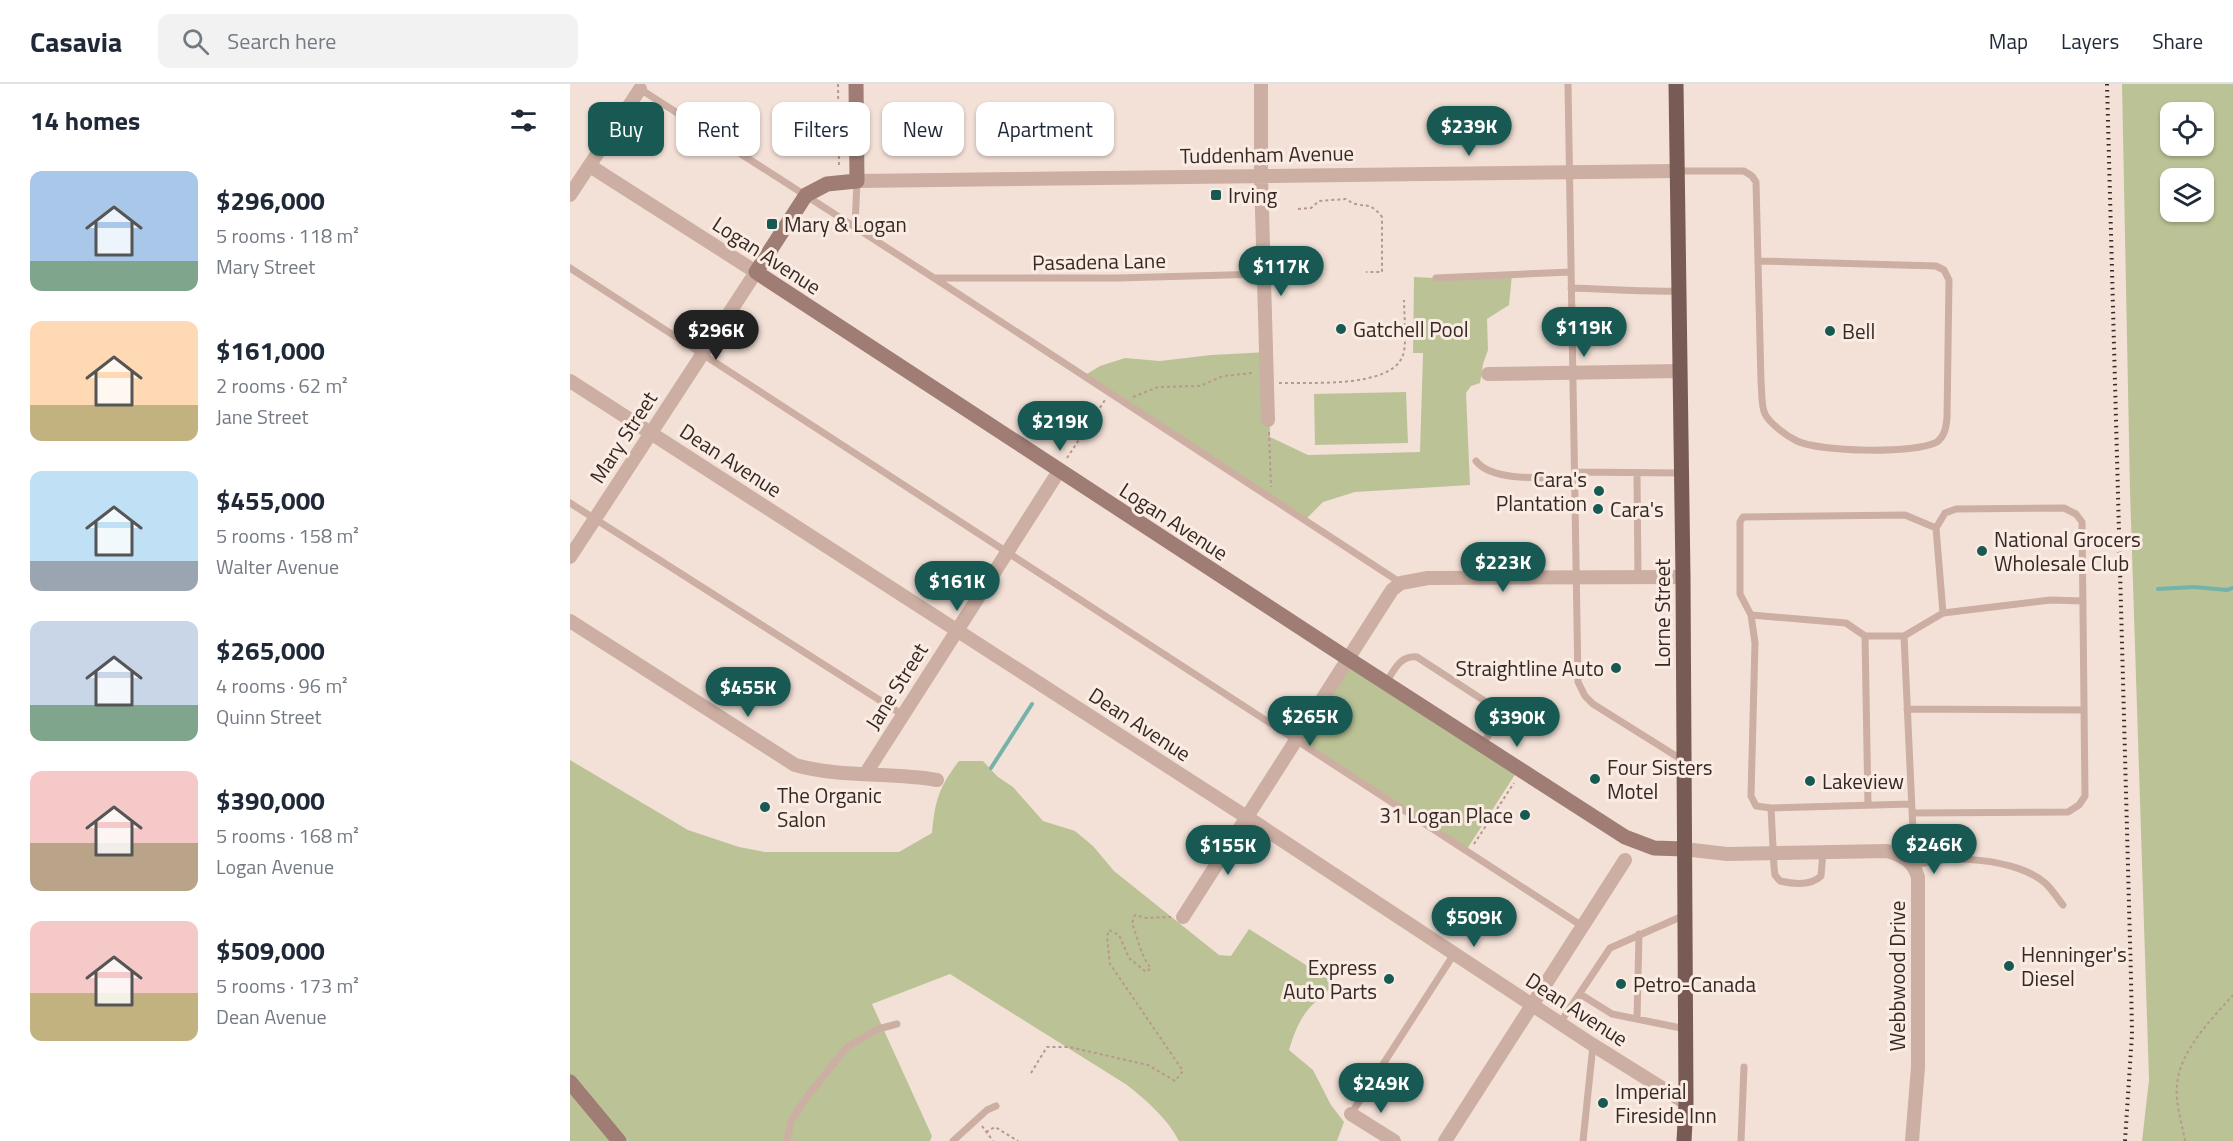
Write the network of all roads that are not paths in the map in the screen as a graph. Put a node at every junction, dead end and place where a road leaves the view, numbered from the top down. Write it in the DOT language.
graph roads {
  1 [pos="856,84"];
  2 [pos="1260,84"];
  3 [pos="1568,84"];
  4 [pos="1676,84"];
  5 [pos="640,89"];
  6 [pos="590,166"];
  7 [pos="1677,171"];
  8 [pos="1569,172"];
  9 [pos="1261,175"];
  10 [pos="857,181"];
  11 [pos="570,195"];
  12 [pos="806,195"];
  13 [pos="855,226"];
  14 [pos="1759,261"];
  15 [pos="570,268"];
  16 [pos="756,272"];
  17 [pos="1571,272"];
  18 [pos="1264,274"];
  19 [pos="934,278"];
  20 [pos="1436,278"];
  21 [pos="1571,288"];
  22 [pos="1678,291"];
  23 [pos="702,355"];
  24 [pos="1680,371"];
  25 [pos="1488,374"];
  26 [pos="1573,374"];
  27 [pos="570,381"];
  28 [pos="1268,420"];
  29 [pos="651,433"];
  30 [pos="1476,461"];
  31 [pos="1059,471"];
  32 [pos="1637,473"];
  33 [pos="1681,473"];
  34 [pos="1575,475"];
  35 [pos="570,503"];
  36 [pos="595,519"];
  37 [pos="1936,528"];
  38 [pos="1006,552"];
  39 [pos="570,557"];
  40 [pos="1576,577"];
  41 [pos="1638,577"];
  42 [pos="1683,577"];
  43 [pos="1401,584"];
  44 [pos="2083,601"];
  45 [pos="1943,613"];
  46 [pos="1751,615"];
  47 [pos="570,621"];
  48 [pos="956,630"];
  49 [pos="1865,636"];
  50 [pos="1904,636"];
  51 [pos="1347,658"];
  52 [pos="1386,683"];
  53 [pos="1907,709"];
  54 [pos="2084,710"];
  55 [pos="903,715"];
  56 [pos="1297,739"];
  57 [pos="1482,745"];
  58 [pos="1684,761"];
  59 [pos="866,773"];
  60 [pos="937,780"];
  61 [pos="1911,804"];
  62 [pos="1868,805"];
  63 [pos="1772,808"];
  64 [pos="1912,813"];
  65 [pos="1247,818"];
  66 [pos="1684,849"];
  67 [pos="1822,852"];
  68 [pos="1773,853"];
  69 [pos="1625,860"];
  70 [pos="1910,862"];
  71 [pos="2063,905"];
  72 [pos="1685,915"];
  73 [pos="1183,917"];
  74 [pos="1582,926"];
  75 [pos="1640,934"];
  76 [pos="1454,954"];
  77 [pos="1580,994"];
  78 [pos="1532,1004"];
  79 [pos="1637,1019"];
  80 [pos="1560,1023"];
  81 [pos="897,1024"];
  82 [pos="1686,1029"];
  83 [pos="1593,1045"];
  84 [pos="1744,1067"];
  85 [pos="570,1082"];
  86 [pos="1686,1103"];
  87 [pos="996,1106"];
  88 [pos="1351,1114"];
  89 [pos="619,1141"];
  90 [pos="787,1141"];
  91 [pos="952,1141"];
  92 [pos="1394,1141"];
  93 [pos="1445,1141"];
  94 [pos="1583,1141"];
  95 [pos="1684,1141"];
  96 [pos="1741,1141"];
  97 [pos="1912,1141"];
  1 -- 10 [label="street"];
  2 -- 9 [label="street"];
  3 -- 8 [label="lane"];
  4 -- 7 [label="main road, Lorne Street"];
  5 -- 6 [label="street"];
  5 -- 12 [label="lane"];
  6 -- 11 [label="street"];
  6 -- 16 [label="street, Logan Avenue"];
  7 -- 8 [label="street, Tuddenham Avenue"];
  7 -- 14 [label="lane"];
  7 -- 22 [label="main road, Lorne Street"];
  8 -- 9 [label="street, Tuddenham Avenue"];
  8 -- 17 [label="lane"];
  9 -- 10 [label="street, Tuddenham Avenue"];
  9 -- 18 [label="street"];
  10 -- 12 [label="street"];
  10 -- 13 [label="lane"];
  12 -- 13 [label="lane"];
  12 -- 16 [label="street, Mary Street"];
  13 -- 19 [label="lane"];
  14 -- 14 [label="lane"];
  15 -- 23 [label="lane"];
  16 -- 23 [label="street, Mary Street"];
  16 -- 31 [label="street, Logan Avenue"];
  17 -- 20 [label="lane"];
  17 -- 21 [label="lane"];
  18 -- 19 [label="lane, Pasadena Lane"];
  18 -- 28 [label="street"];
  19 -- 43 [label="lane"];
  21 -- 22 [label="lane"];
  21 -- 26 [label="lane"];
  22 -- 24 [label="main road, Lorne Street"];
  23 -- 29 [label="street, Mary Street"];
  23 -- 38 [label="lane"];
  24 -- 26 [label="street"];
  24 -- 33 [label="main road, Lorne Street"];
  25 -- 26 [label="street"];
  26 -- 34 [label="lane"];
  27 -- 29 [label="street, Dean Avenue"];
  29 -- 36 [label="street, Mary Street"];
  29 -- 48 [label="street, Dean Avenue"];
  30 -- 34 [label="lane"];
  31 -- 38 [label="street, Jane Street"];
  31 -- 51 [label="street, Logan Avenue"];
  32 -- 33 [label="lane"];
  32 -- 34 [label="lane"];
  32 -- 41 [label="lane"];
  33 -- 42 [label="main road, Lorne Street"];
  34 -- 40 [label="lane"];
  35 -- 36 [label="lane"];
  36 -- 39 [label="street, Mary Street"];
  36 -- 55 [label="lane"];
  37 -- 44 [label="lane"];
  37 -- 45 [label="lane"];
  37 -- 46 [label="lane"];
  38 -- 48 [label="street, Jane Street"];
  38 -- 56 [label="lane"];
  40 -- 41 [label="street"];
  40 -- 43 [label="street"];
  40 -- 58 [label="lane"];
  41 -- 42 [label="street"];
  42 -- 58 [label="main road, Lorne Street"];
  43 -- 51 [label="street"];
  44 -- 45 [label="lane"];
  44 -- 54 [label="lane"];
  45 -- 50 [label="lane"];
  46 -- 49 [label="lane"];
  46 -- 63 [label="lane"];
  47 -- 59 [label="street"];
  48 -- 55 [label="street, Jane Street"];
  48 -- 65 [label="street, Dean Avenue"];
  49 -- 50 [label="lane"];
  49 -- 62 [label="lane"];
  50 -- 53 [label="lane"];
  51 -- 52 [label="street, Logan Avenue"];
  51 -- 56 [label="street"];
  52 -- 57 [label="street, Logan Avenue"];
  52 -- 57 [label="lane"];
  53 -- 54 [label="lane"];
  53 -- 61 [label="lane"];
  54 -- 64 [label="lane"];
  55 -- 59 [label="street, Jane Street"];
  56 -- 65 [label="street"];
  56 -- 74 [label="lane"];
  57 -- 66 [label="street, Logan Avenue"];
  58 -- 66 [label="main road, Lorne Street"];
  59 -- 60 [label="street"];
  61 -- 62 [label="lane"];
  61 -- 64 [label="lane"];
  62 -- 63 [label="lane"];
  63 -- 68 [label="lane"];
  64 -- 70 [label="lane"];
  65 -- 73 [label="street"];
  65 -- 76 [label="street, Dean Avenue"];
  66 -- 68 [label="street"];
  66 -- 72 [label="main road, Lorne Street"];
  67 -- 68 [label="street"];
  67 -- 68 [label="lane"];
  67 -- 70 [label="street"];
  69 -- 74 [label="street"];
  70 -- 71 [label="lane"];
  70 -- 97 [label="street, Webbwood Drive"];
  72 -- 75 [label="lane"];
  72 -- 82 [label="main road, Lorne Street"];
  74 -- 78 [label="street"];
  75 -- 77 [label="lane"];
  75 -- 79 [label="lane"];
  76 -- 78 [label="street, Dean Avenue"];
  76 -- 88 [label="lane"];
  77 -- 79 [label="lane"];
  77 -- 80 [label="lane"];
  78 -- 80 [label="street, Dean Avenue"];
  78 -- 93 [label="street"];
  79 -- 82 [label="lane"];
  80 -- 83 [label="street, Dean Avenue"];
  81 -- 90 [label="lane"];
  82 -- 86 [label="main road, Lorne Street"];
  83 -- 86 [label="street, Dean Avenue"];
  83 -- 94 [label="lane"];
  84 -- 96 [label="lane"];
  85 -- 89 [label="street"];
  86 -- 95 [label="main road, Lorne Street"];
  87 -- 91 [label="lane"];
  88 -- 92 [label="street"];
}
